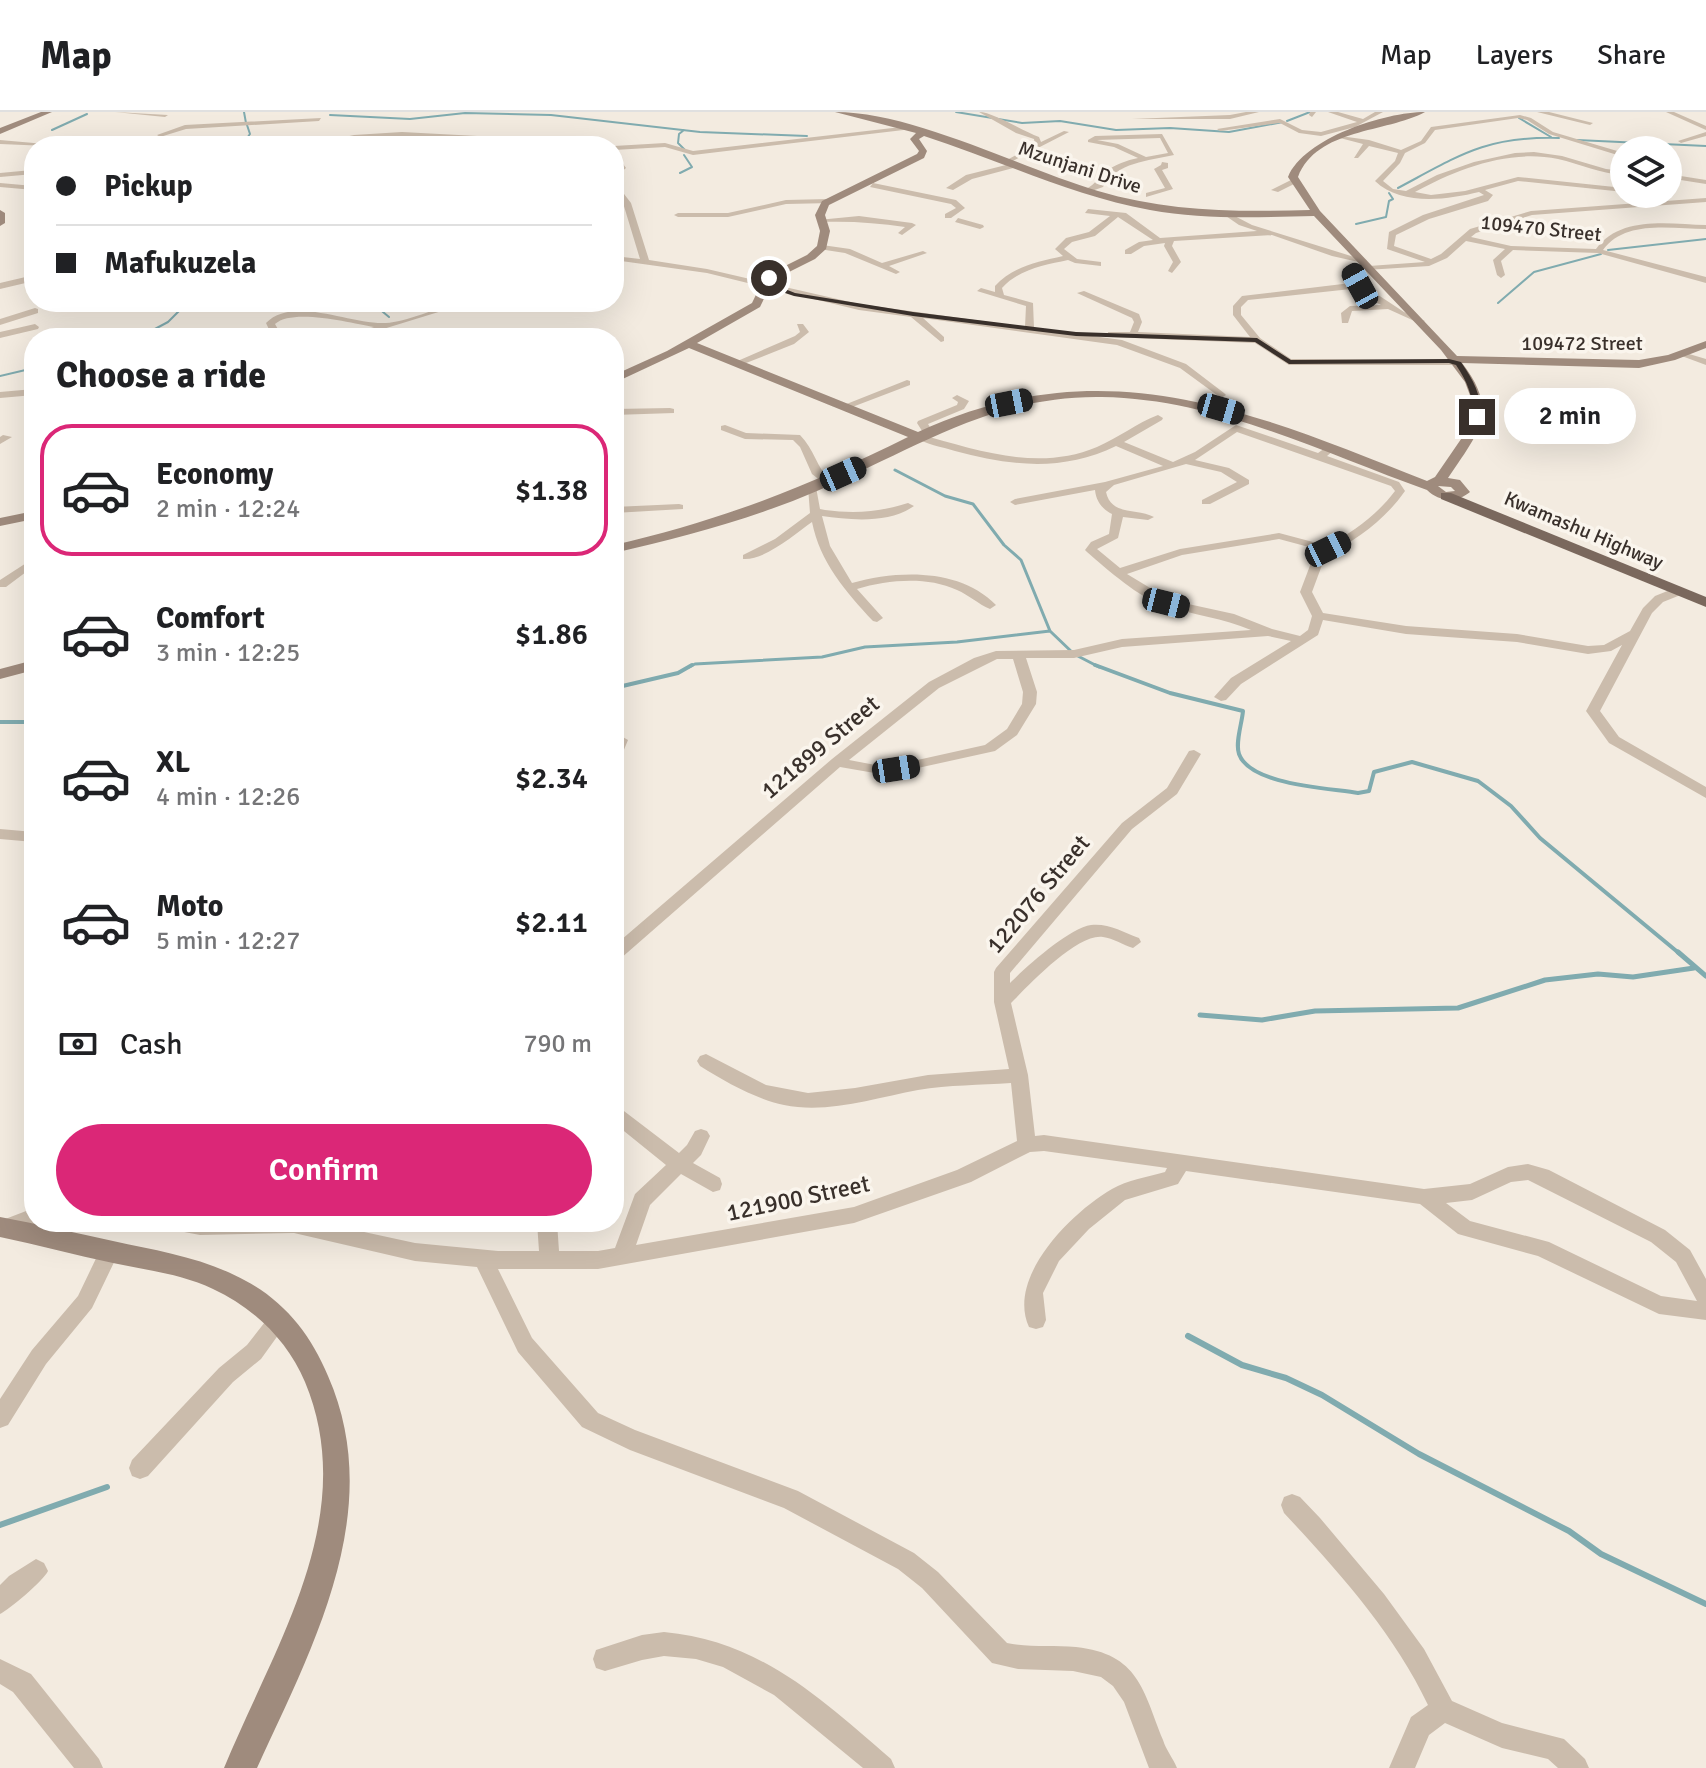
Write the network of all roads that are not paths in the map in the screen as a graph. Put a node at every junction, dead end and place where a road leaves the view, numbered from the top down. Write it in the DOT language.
graph roads {
  1 [pos="48,112"];
  2 [pos="83,112"];
  3 [pos="96,112"];
  4 [pos="118,112"];
  5 [pos="308,112"];
  6 [pos="840,112"];
  7 [pos="982,112"];
  8 [pos="1256,112"];
  9 [pos="1331,112"];
  10 [pos="1380,112"];
  11 [pos="1421,112"];
  12 [pos="1540,112"];
  13 [pos="1669,112"];
  14 [pos="1517,114"];
  15 [pos="165,115"];
  16 [pos="1135,119"];
  17 [pos="1365,121"];
  18 [pos="1590,123"];
  19 [pos="1379,125"];
  20 [pos="910,128"];
  21 [pos="1220,129"];
  22 [pos="335,130"];
  23 [pos="0,131"];
  24 [pos="1706,131"];
  25 [pos="1066,132"];
  26 [pos="922,133"];
  27 [pos="1318,133"];
  28 [pos="160,135"];
  29 [pos="351,136"];
  30 [pos="1342,137"];
  31 [pos="1299,138"];
  32 [pos="1682,141"];
  33 [pos="0,142"];
  34 [pos="1369,142"];
  35 [pos="24,144"];
  36 [pos="1038,145"];
  37 [pos="624,150"];
  38 [pos="1402,152"];
  39 [pos="1610,152"];
  40 [pos="1356,157"];
  41 [pos="1143,158"];
  42 [pos="1610,158"];
  43 [pos="1573,162"];
  44 [pos="1164,163"];
  45 [pos="1010,164"];
  46 [pos="1610,172"];
  47 [pos="24,173"];
  48 [pos="0,175"];
  49 [pos="1682,178"];
  50 [pos="1706,182"];
  51 [pos="869,184"];
  52 [pos="0,185"];
  53 [pos="1281,185"];
  54 [pos="24,187"];
  55 [pos="950,188"];
  56 [pos="1610,189"];
  57 [pos="1480,190"];
  58 [pos="898,191"];
  59 [pos="1089,191"];
  60 [pos="624,194"];
  61 [pos="1406,194"];
  62 [pos="1288,197"];
  63 [pos="1706,200"];
  64 [pos="829,201"];
  65 [pos="1682,201"];
  66 [pos="918,203"];
  67 [pos="1610,206"];
  68 [pos="1088,211"];
  69 [pos="1174,211"];
  70 [pos="1223,211"];
  71 [pos="0,213"];
  72 [pos="1317,213"];
  73 [pos="1117,214"];
  74 [pos="678,215"];
  75 [pos="822,220"];
  76 [pos="0,223"];
  77 [pos="912,225"];
  78 [pos="926,227"];
  79 [pos="980,227"];
  80 [pos="1706,227"];
  81 [pos="902,233"];
  82 [pos="1270,233"];
  83 [pos="1464,238"];
  84 [pos="1170,240"];
  85 [pos="822,247"];
  86 [pos="1511,248"];
  87 [pos="1598,251"];
  88 [pos="1128,252"];
  89 [pos="923,253"];
  90 [pos="1071,257"];
  91 [pos="624,259"];
  92 [pos="646,262"];
  93 [pos="1434,262"];
  94 [pos="1098,264"];
  95 [pos="1366,264"];
  96 [pos="879,266"];
  97 [pos="1172,271"];
  98 [pos="896,272"];
  99 [pos="1501,275"];
  100 [pos="24,280"];
  101 [pos="1706,280"];
  102 [pos="766,284"];
  103 [pos="0,286"];
  104 [pos="981,291"];
  105 [pos="1081,293"];
  106 [pos="1000,295"];
  107 [pos="1387,307"];
  108 [pos="32,312"];
  109 [pos="434,312"];
  110 [pos="913,314"];
  111 [pos="1345,321"];
  112 [pos="1421,321"];
  113 [pos="0,322"];
  114 [pos="389,326"];
  115 [pos="800,326"];
  116 [pos="35,327"];
  117 [pos="31,328"];
  118 [pos="273,328"];
  119 [pos="382,328"];
  120 [pos="1029,329"];
  121 [pos="24,330"];
  122 [pos="1076,334"];
  123 [pos="0,335"];
  124 [pos="1133,335"];
  125 [pos="941,339"];
  126 [pos="1257,340"];
  127 [pos="687,343"];
  128 [pos="1706,344"];
  129 [pos="1682,353"];
  130 [pos="1457,361"];
  131 [pos="1706,362"];
  132 [pos="738,363"];
  133 [pos="624,374"];
  134 [pos="907,383"];
  135 [pos="24,393"];
  136 [pos="0,395"];
  137 [pos="1221,395"];
  138 [pos="957,398"];
  139 [pos="844,407"];
  140 [pos="670,411"];
  141 [pos="624,412"];
  142 [pos="1158,418"];
  143 [pos="725,428"];
  144 [pos="924,435"];
  145 [pos="1115,442"];
  146 [pos="1333,447"];
  147 [pos="1319,457"];
  148 [pos="1187,461"];
  149 [pos="1454,464"];
  150 [pos="1173,466"];
  151 [pos="826,482"];
  152 [pos="1435,483"];
  153 [pos="1106,485"];
  154 [pos="1461,487"];
  155 [pos="812,489"];
  156 [pos="1446,496"];
  157 [pos="1015,502"];
  158 [pos="1206,502"];
  159 [pos="908,506"];
  160 [pos="679,507"];
  161 [pos="624,510"];
  162 [pos="814,513"];
  163 [pos="1118,513"];
  164 [pos="1148,517"];
  165 [pos="24,519"];
  166 [pos="0,522"];
  167 [pos="624,546"];
  168 [pos="1328,549"];
  169 [pos="747,557"];
  170 [pos="24,568"];
  171 [pos="1118,573"];
  172 [pos="2,584"];
  173 [pos="849,587"];
  174 [pos="1679,591"];
  175 [pos="1706,596"];
  176 [pos="1706,602"];
  177 [pos="990,605"];
  178 [pos="1318,616"];
  179 [pos="877,618"];
  180 [pos="1268,632"];
  181 [pos="1634,634"];
  182 [pos="1303,640"];
  183 [pos="1018,653"];
  184 [pos="24,668"];
  185 [pos="0,674"];
  186 [pos="1221,697"];
  187 [pos="1194,754"];
  188 [pos="837,762"];
  189 [pos="1706,793"];
  190 [pos="0,834"];
  191 [pos="24,836"];
  192 [pos="624,942"];
  193 [pos="1133,942"];
  194 [pos="1002,1002"];
  195 [pos="706,1061"];
  196 [pos="1019,1075"];
  197 [pos="624,1121"];
  198 [pos="701,1136"];
  199 [pos="1027,1145"];
  200 [pos="1182,1161"];
  201 [pos="679,1164"];
  202 [pos="713,1184"];
  203 [pos="1424,1197"];
  204 [pos="24,1219"];
  205 [pos="2,1227"];
  206 [pos="334,1232"];
  207 [pos="548,1232"];
  208 [pos="109,1252"];
  209 [pos="622,1256"];
  210 [pos="483,1258"];
  211 [pos="550,1261"];
  212 [pos="1706,1298"];
  213 [pos="1706,1311"];
  214 [pos="279,1320"];
  215 [pos="1036,1320"];
  216 [pos="0,1418"];
  217 [pos="140,1468"];
  218 [pos="1292,1505"];
  219 [pos="36,1571"];
  220 [pos="0,1602"];
  221 [pos="605,1659"];
  222 [pos="0,1671"];
  223 [pos="1443,1710"];
  224 [pos="90,1768"];
  225 [pos="240,1768"];
  226 [pos="882,1768"];
  227 [pos="1164,1768"];
  228 [pos="1402,1768"];
  229 [pos="1576,1768"];
  1 -- 23 [label="main road"];
  2 -- 3 [label="street"];
  4 -- 15 [label="street"];
  5 -- 28 [label="street"];
  6 -- 20 [label="main road, Mzunjani Drive"];
  7 -- 36 [label="street"];
  8 -- 16 [label="street"];
  9 -- 17 [label="street"];
  10 -- 17 [label="street"];
  11 -- 19 [label="main road"];
  12 -- 18 [label="street"];
  13 -- 24 [label="street"];
  14 -- 38 [label="street"];
  14 -- 39 [label="street"];
  17 -- 19 [label="street"];
  17 -- 27 [label="street"];
  19 -- 30 [label="main road"];
  20 -- 26 [label="main road, Mzunjani Drive"];
  20 -- 37 [label="street"];
  21 -- 27 [label="street"];
  22 -- 29 [label="street"];
  24 -- 32 [label="street"];
  25 -- 36 [label="street"];
  26 -- 45 [label="main road, Mzunjani Drive"];
  26 -- 51 [label="main road"];
  27 -- 31 [label="street"];
  30 -- 34 [label="street"];
  30 -- 53 [label="main road"];
  33 -- 35 [label="street"];
  34 -- 38 [label="street"];
  34 -- 40 [label="street"];
  36 -- 45 [label="street"];
  38 -- 61 [label="street"];
  41 -- 41 [label="street"];
  41 -- 59 [label="street"];
  42 -- 43 [label="street"];
  43 -- 46 [label="street"];
  43 -- 61 [label="street"];
  44 -- 69 [label="street"];
  45 -- 55 [label="street"];
  45 -- 59 [label="main road, Mzunjani Drive"];
  47 -- 48 [label="street"];
  49 -- 50 [label="street"];
  51 -- 58 [label="street"];
  51 -- 64 [label="main road"];
  52 -- 54 [label="street"];
  53 -- 62 [label="street"];
  53 -- 72 [label="main road"];
  56 -- 57 [label="street"];
  57 -- 61 [label="street"];
  57 -- 93 [label="street"];
  58 -- 66 [label="street"];
  58 -- 79 [label="street"];
  59 -- 69 [label="main road, Mzunjani Drive"];
  60 -- 92 [label="street"];
  63 -- 65 [label="street"];
  64 -- 74 [label="street"];
  64 -- 75 [label="main road"];
  67 -- 83 [label="street"];
  68 -- 73 [label="street"];
  69 -- 70 [label="main road, Mzunjani Drive"];
  70 -- 72 [label="main road, Mzunjani Drive"];
  70 -- 82 [label="street"];
  71 -- 76 [label="main road"];
  72 -- 95 [label="main road"];
  73 -- 84 [label="street"];
  73 -- 90 [label="street"];
  75 -- 77 [label="street"];
  75 -- 85 [label="main road"];
  77 -- 78 [label="street"];
  77 -- 81 [label="street"];
  80 -- 87 [label="street"];
  82 -- 84 [label="street"];
  82 -- 95 [label="street"];
  83 -- 86 [label="street, 109470 Street"];
  83 -- 93 [label="street"];
  84 -- 88 [label="street"];
  84 -- 97 [label="street"];
  85 -- 96 [label="street"];
  85 -- 102 [label="main road"];
  86 -- 87 [label="street, 109470 Street"];
  86 -- 99 [label="street"];
  87 -- 101 [label="street, 109470 Street"];
  89 -- 96 [label="street"];
  90 -- 94 [label="street"];
  90 -- 106 [label="street"];
  91 -- 92 [label="street"];
  92 -- 102 [label="street"];
  93 -- 95 [label="street"];
  95 -- 112 [label="main road"];
  96 -- 98 [label="street"];
  100 -- 103 [label="street"];
  102 -- 110 [label="street"];
  102 -- 127 [label="main road"];
  104 -- 106 [label="street"];
  105 -- 124 [label="street"];
  106 -- 120 [label="street"];
  107 -- 111 [label="street"];
  107 -- 112 [label="street"];
  107 -- 126 [label="street"];
  108 -- 113 [label="street"];
  109 -- 114 [label="street"];
  110 -- 120 [label="street"];
  110 -- 125 [label="street"];
  112 -- 130 [label="main road"];
  114 -- 118 [label="street"];
  114 -- 119 [label="street"];
  115 -- 132 [label="street"];
  116 -- 117 [label="street"];
  120 -- 122 [label="street"];
  121 -- 123 [label="street"];
  122 -- 124 [label="street"];
  122 -- 137 [label="street"];
  124 -- 126 [label="street"];
  126 -- 130 [label="street"];
  127 -- 132 [label="main road"];
  127 -- 133 [label="main road"];
  128 -- 129 [label="main road, 109472 Street"];
  129 -- 130 [label="main road, 109472 Street"];
  129 -- 131 [label="street"];
  130 -- 149 [label="main road"];
  132 -- 139 [label="main road"];
  134 -- 139 [label="street"];
  135 -- 136 [label="street"];
  138 -- 144 [label="street"];
  139 -- 144 [label="main road"];
  140 -- 141 [label="street"];
  142 -- 145 [label="street"];
  143 -- 151 [label="street"];
  144 -- 145 [label="street"];
  144 -- 146 [label="main road"];
  144 -- 151 [label="main road"];
  145 -- 150 [label="street"];
  146 -- 147 [label="street"];
  146 -- 152 [label="main road"];
  147 -- 148 [label="street"];
  147 -- 168 [label="street"];
  148 -- 150 [label="street"];
  148 -- 158 [label="street"];
  149 -- 152 [label="main road"];
  149 -- 154 [label="main road"];
  150 -- 153 [label="street"];
  151 -- 155 [label="main road"];
  152 -- 154 [label="main road"];
  152 -- 156 [label="main road"];
  153 -- 157 [label="street"];
  153 -- 163 [label="street"];
  154 -- 156 [label="main road"];
  154 -- 175 [label="main road, Kwamashu Highway"];
  155 -- 162 [label="street"];
  155 -- 167 [label="main road"];
  156 -- 174 [label="main road, Kwamashu Highway"];
  159 -- 162 [label="street"];
  160 -- 161 [label="street"];
  162 -- 169 [label="street"];
  162 -- 173 [label="street"];
  163 -- 164 [label="street"];
  163 -- 171 [label="street"];
  165 -- 166 [label="main road"];
  168 -- 171 [label="street"];
  168 -- 178 [label="street"];
  170 -- 172 [label="street"];
  171 -- 180 [label="street"];
  173 -- 177 [label="street"];
  173 -- 179 [label="street"];
  174 -- 176 [label="main road, Kwamashu Highway"];
  174 -- 181 [label="street"];
  178 -- 181 [label="street"];
  178 -- 182 [label="street"];
  180 -- 182 [label="street"];
  180 -- 183 [label="street, 121899 Street"];
  181 -- 189 [label="street"];
  182 -- 186 [label="street"];
  183 -- 188 [label="street, 121899 Street"];
  183 -- 188 [label="street"];
  184 -- 185 [label="main road"];
  187 -- 194 [label="street, 122076 Street"];
  188 -- 192 [label="street, 121899 Street"];
  190 -- 191 [label="street"];
  193 -- 194 [label="street"];
  194 -- 196 [label="street, 122076 Street"];
  195 -- 196 [label="street"];
  196 -- 199 [label="street, 122076 Street"];
  197 -- 201 [label="street"];
  198 -- 201 [label="street"];
  199 -- 200 [label="street, 121900 Street"];
  199 -- 209 [label="street, 121900 Street"];
  200 -- 203 [label="street, 121900 Street"];
  200 -- 215 [label="street"];
  201 -- 202 [label="street"];
  201 -- 209 [label="street"];
  203 -- 212 [label="street"];
  203 -- 213 [label="street"];
  204 -- 205 [label="street"];
  205 -- 208 [label="main road"];
  206 -- 210 [label="street, 121900 Street"];
  207 -- 211 [label="street"];
  208 -- 214 [label="main road"];
  208 -- 216 [label="street"];
  209 -- 211 [label="street, 121900 Street"];
  210 -- 211 [label="street, 121900 Street"];
  210 -- 227 [label="street"];
  214 -- 217 [label="street"];
  214 -- 225 [label="main road"];
  218 -- 223 [label="street"];
  219 -- 220 [label="street"];
  221 -- 226 [label="street"];
  222 -- 224 [label="street"];
  223 -- 228 [label="street"];
  223 -- 229 [label="street"];
}
